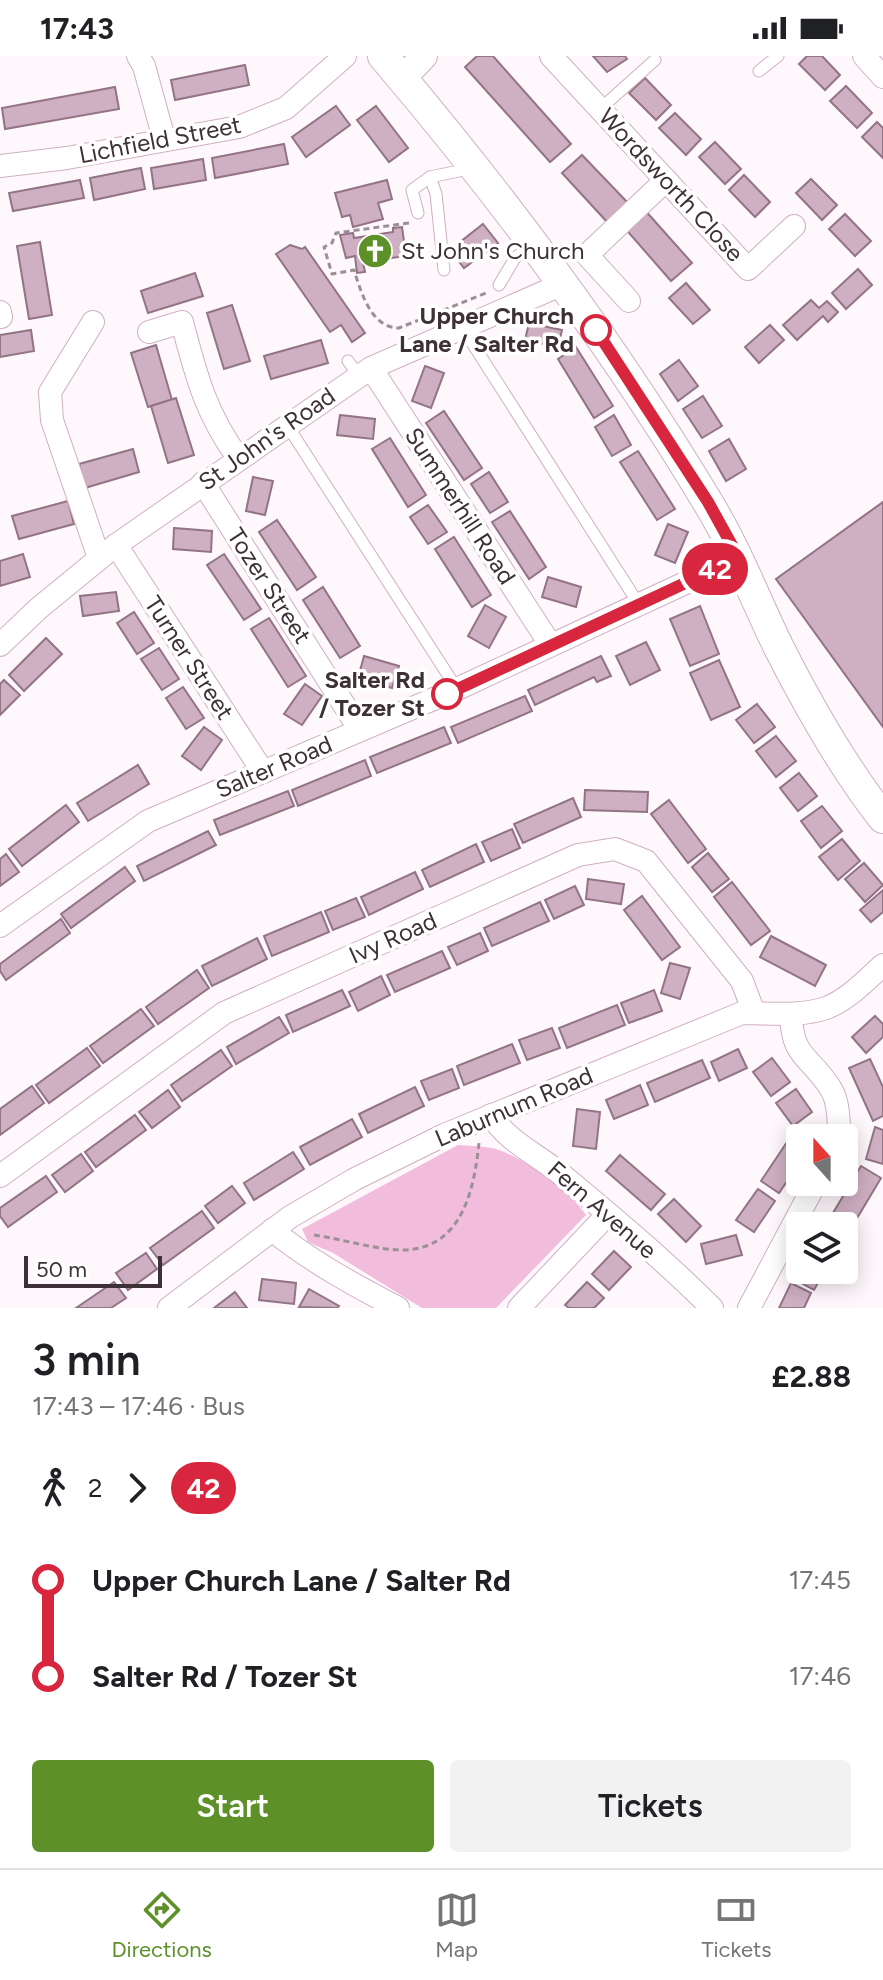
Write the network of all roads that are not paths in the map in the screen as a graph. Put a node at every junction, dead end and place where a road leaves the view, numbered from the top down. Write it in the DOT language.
graph roads {
  1 [pos="138,56"];
  2 [pos="345,56"];
  3 [pos="551,56"];
  4 [pos="778,56"];
  5 [pos="864,56"];
  6 [pos="655,60"];
  7 [pos="412,61"];
  8 [pos="759,71"];
  9 [pos="883,77"];
  10 [pos="600,109"];
  11 [pos="164,139"];
  12 [pos="470,163"];
  13 [pos="0,166"];
  14 [pos="430,177"];
  15 [pos="666,180"];
  16 [pos="418,217"];
  17 [pos="794,226"];
  18 [pos="534,243"];
  19 [pos="444,270"];
  20 [pos="565,283"];
  21 [pos="499,285"];
  22 [pos="629,301"];
  23 [pos="93,322"];
  24 [pos="462,326"];
  25 [pos="149,332"];
  26 [pos="359,368"];
  27 [pos="287,425"];
  28 [pos="239,459"];
  29 [pos="203,483"];
  30 [pos="107,551"];
  31 [pos="739,558"];
  32 [pos="638,603"];
  33 [pos="550,644"];
  34 [pos="0,645"];
  35 [pos="457,689"];
  36 [pos="360,730"];
  37 [pos="263,772"];
  38 [pos="883,818"];
  39 [pos="0,926"];
  40 [pos="883,965"];
  41 [pos="754,1013"];
  42 [pos="791,1014"];
  43 [pos="495,1121"];
  44 [pos="838,1124"];
  45 [pos="0,1176"];
  46 [pos="809,1196"];
  47 [pos="608,1214"];
  48 [pos="280,1237"];
  49 [pos="169,1308"];
  50 [pos="398,1308"];
  51 [pos="519,1308"];
  52 [pos="712,1308"];
  53 [pos="749,1308"];
  1 -- 11 [label="street"];
  2 -- 11 [label="street, Lichfield Street"];
  3 -- 10 [label="street, Wordsworth Close"];
  4 -- 8 [label="lane"];
  5 -- 9 [label="street"];
  6 -- 10 [label="lane"];
  7 -- 12 [label="main road"];
  10 -- 15 [label="street, Wordsworth Close"];
  11 -- 13 [label="street, Lichfield Street"];
  12 -- 14 [label="lane"];
  12 -- 18 [label="main road"];
  14 -- 16 [label="lane"];
  14 -- 19 [label="lane"];
  15 -- 17 [label="street, Wordsworth Close"];
  15 -- 22 [label="street"];
  18 -- 20 [label="main road"];
  18 -- 21 [label="lane"];
  20 -- 24 [label="street, St John's Road"];
  20 -- 31 [label="main road"];
  23 -- 30 [label="street, Turner Street"];
  24 -- 26 [label="street, St John's Road"];
  24 -- 32 [label="lane"];
  25 -- 28 [label="street"];
  26 -- 27 [label="street, St John's Road"];
  26 -- 33 [label="street, Summerhill Road"];
  27 -- 28 [label="street, St John's Road"];
  27 -- 35 [label="lane"];
  28 -- 29 [label="street, St John's Road"];
  29 -- 30 [label="street, St John's Road"];
  29 -- 36 [label="street, Tozer Street"];
  30 -- 34 [label="street, St John's Road"];
  30 -- 37 [label="street, Turner Street"];
  31 -- 32 [label="street, Salter Road"];
  31 -- 38 [label="main road"];
  32 -- 33 [label="street, Salter Road"];
  33 -- 35 [label="street, Salter Road"];
  35 -- 36 [label="street, Salter Road"];
  36 -- 37 [label="street, Salter Road"];
  37 -- 39 [label="street, Salter Road"];
  40 -- 42 [label="street, Laburnum Road"];
  41 -- 42 [label="street, Laburnum Road"];
  41 -- 43 [label="street, Laburnum Road"];
  41 -- 45 [label="street, Ivy Road"];
  42 -- 44 [label="street"];
  43 -- 47 [label="street, Fern Avenue"];
  43 -- 48 [label="street, Laburnum Road"];
  46 -- 53 [label="street"];
  47 -- 51 [label="street"];
  47 -- 52 [label="street, Fern Avenue"];
  48 -- 49 [label="street, Laburnum Road"];
  48 -- 50 [label="street"];
}
